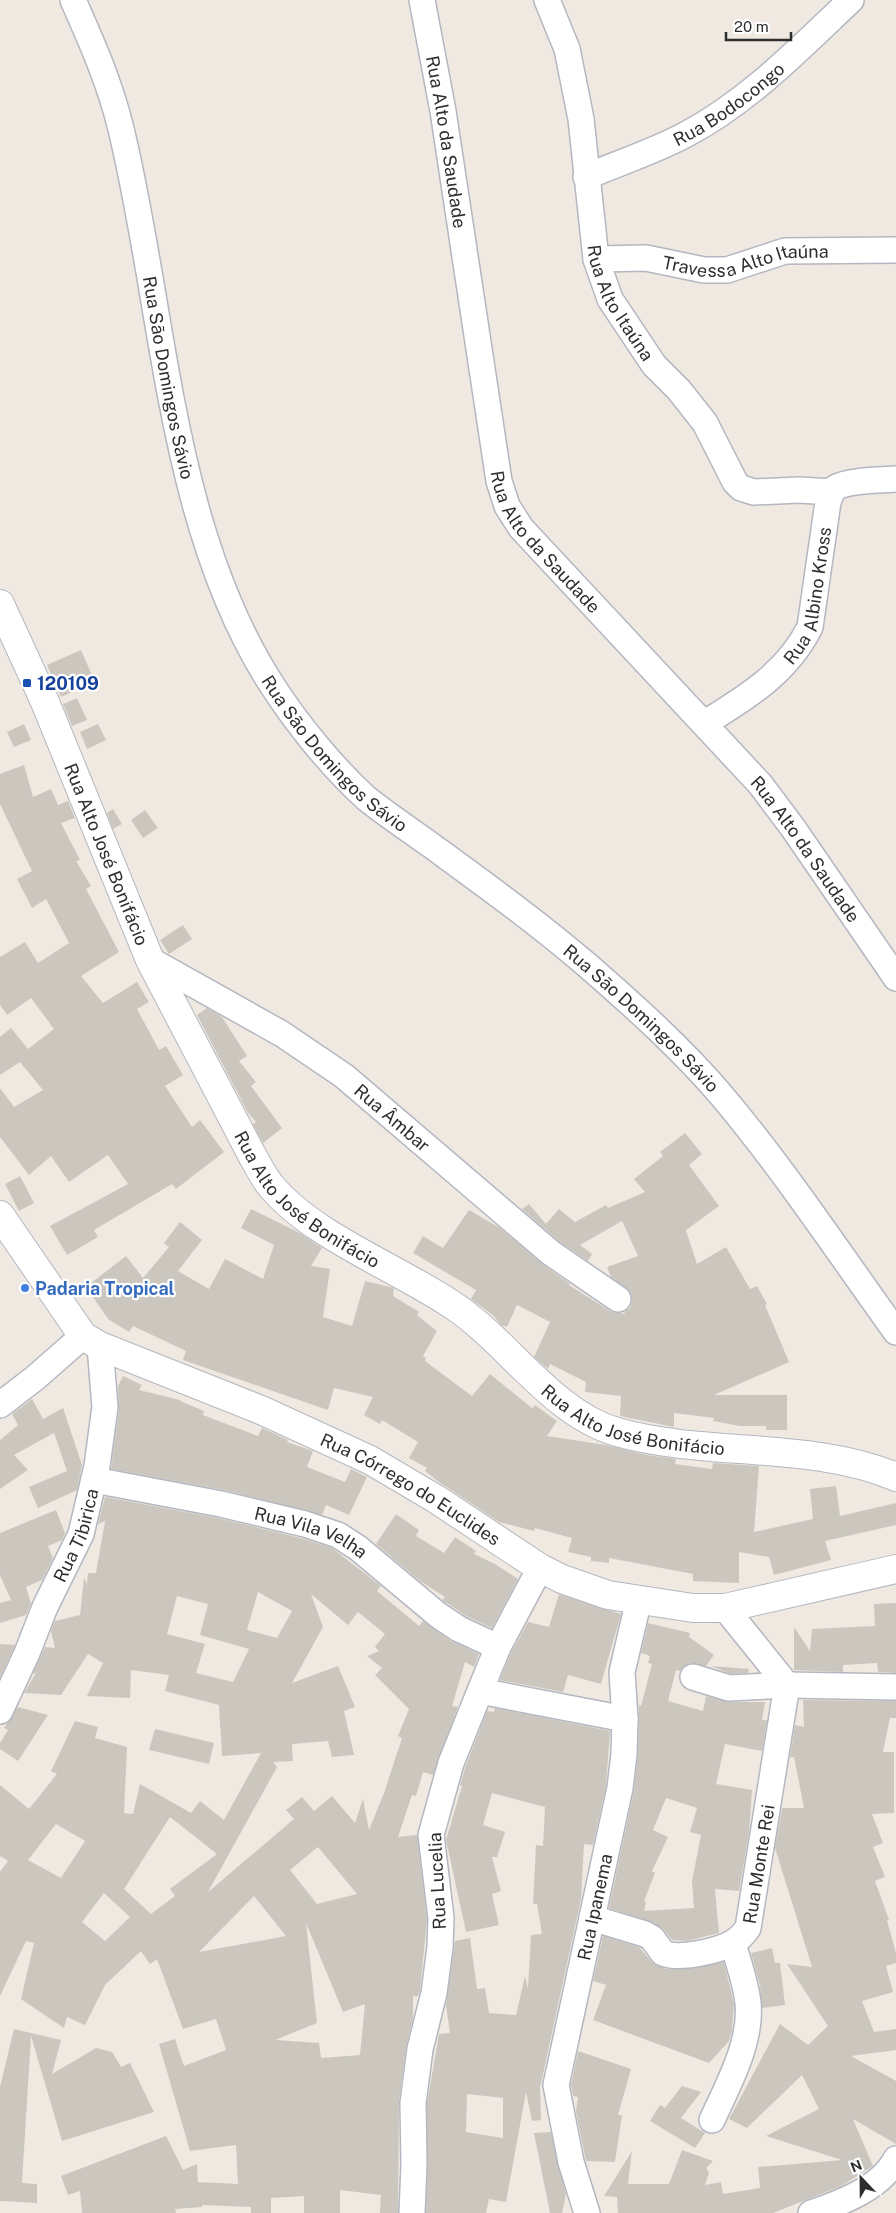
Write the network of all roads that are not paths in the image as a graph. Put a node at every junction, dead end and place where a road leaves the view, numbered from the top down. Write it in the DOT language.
graph roads {
  1 [pos="73,0"];
  2 [pos="422,0"];
  3 [pos="547,0"];
  4 [pos="851,0"];
  5 [pos="586,177"];
  6 [pos="896,250"];
  7 [pos="596,259"];
  8 [pos="896,479"];
  9 [pos="832,492"];
  10 [pos="0,604"];
  11 [pos="705,723"];
  12 [pos="150,960"];
  13 [pos="896,978"];
  14 [pos="0,1215"];
  15 [pos="618,1298"];
  16 [pos="896,1332"];
  17 [pos="92,1341"];
  18 [pos="0,1405"];
  19 [pos="896,1477"];
  20 [pos="94,1480"];
  21 [pos="893,1567"];
  22 [pos="540,1568"];
  23 [pos="639,1599"];
  24 [pos="724,1608"];
  25 [pos="498,1647"];
  26 [pos="693,1677"];
  27 [pos="787,1684"];
  28 [pos="896,1687"];
  29 [pos="480,1691"];
  30 [pos="0,1711"];
  31 [pos="625,1719"];
  32 [pos="592,1918"];
  33 [pos="733,1943"];
  34 [pos="712,2120"];
  35 [pos="896,2159"];
  36 [pos="412,2213"];
  37 [pos="587,2213"];
  38 [pos="811,2213"];
  1 -- 16 [label="street, Rua São Domingos Sávio"];
  2 -- 11 [label="street, Rua Alto da Saudade"];
  3 -- 5 [label="street, Rua Alto Itaúna"];
  4 -- 5 [label="street, Rua Bodocongo"];
  5 -- 7 [label="street, Rua Alto Itaúna"];
  6 -- 7 [label="street, Travessa Alto Itaúna"];
  7 -- 9 [label="street, Rua Alto Itaúna"];
  8 -- 9 [label="street"];
  9 -- 11 [label="street, Rua Albino Kross"];
  10 -- 12 [label="street, Rua Alto José Bonifácio"];
  11 -- 13 [label="street, Rua Alto da Saudade"];
  12 -- 15 [label="street, Rua Âmbar"];
  12 -- 19 [label="street, Rua Alto José Bonifácio"];
  14 -- 17 [label="street"];
  17 -- 18 [label="street"];
  17 -- 20 [label="street, Rua Tibirica"];
  17 -- 22 [label="street, Rua Córrego do Euclides"];
  20 -- 25 [label="street, Rua Vila Velha"];
  20 -- 30 [label="street, Rua Tibirica"];
  21 -- 24 [label="street, Rua Córrego do Euclides"];
  22 -- 23 [label="street, Rua Córrego do Euclides"];
  22 -- 25 [label="street, Rua Lucelia"];
  23 -- 24 [label="street, Rua Córrego do Euclides"];
  23 -- 31 [label="street, Rua Ipanema"];
  24 -- 27 [label="street"];
  25 -- 29 [label="street, Rua Lucelia"];
  26 -- 27 [label="street"];
  27 -- 28 [label="street"];
  27 -- 33 [label="street, Rua Monte Rei"];
  29 -- 31 [label="street"];
  29 -- 36 [label="street, Rua Lucelia"];
  31 -- 32 [label="street, Rua Ipanema"];
  32 -- 33 [label="street, Rua Monte Rei"];
  32 -- 37 [label="street, Rua Ipanema"];
  33 -- 34 [label="street"];
  35 -- 38 [label="street"];
}
